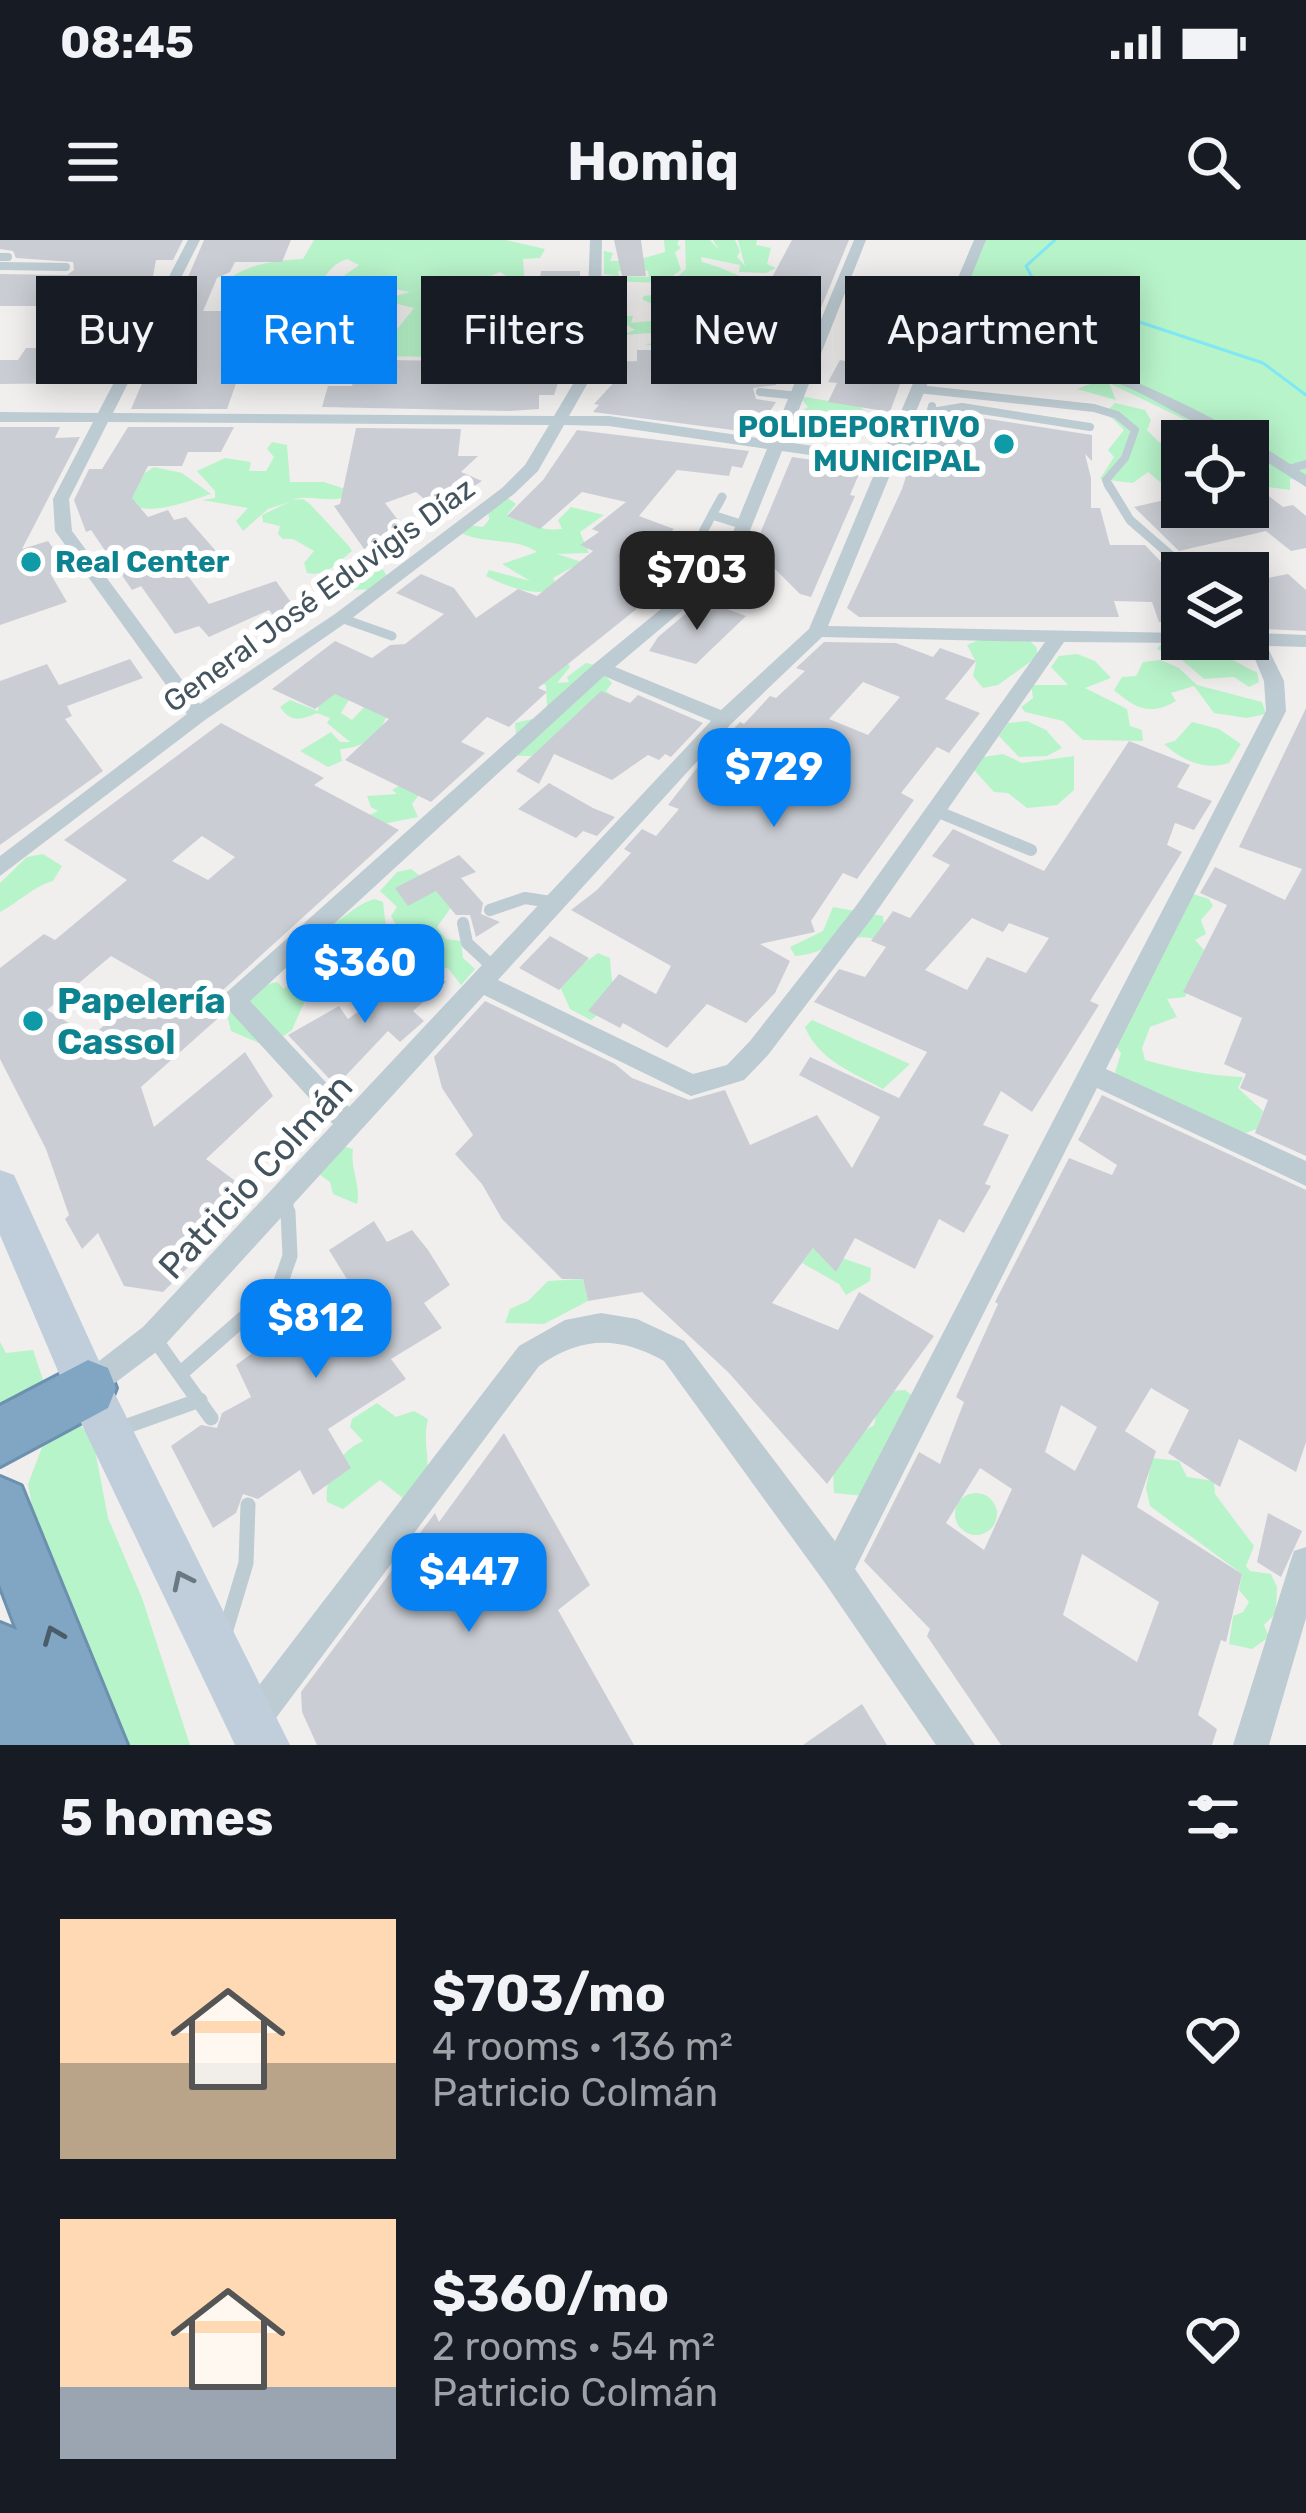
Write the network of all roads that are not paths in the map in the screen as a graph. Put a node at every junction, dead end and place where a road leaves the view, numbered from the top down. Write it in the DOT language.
graph roads {
  1 [pos="194,240"];
  2 [pos="596,240"];
  3 [pos="860,240"];
  4 [pos="980,240"];
  5 [pos="3,260"];
  6 [pos="66,267"];
  7 [pos="176,276"];
  8 [pos="595,276"];
  9 [pos="963,276"];
  10 [pos="122,384"];
  11 [pos="580,384"];
  12 [pos="927,384"];
  13 [pos="1134,384"];
  14 [pos="926,390"];
  15 [pos="760,392"];
  16 [pos="799,396"];
  17 [pos="931,412"];
  18 [pos="0,417"];
  19 [pos="105,417"];
  20 [pos="558,421"];
  21 [pos="1090,427"];
  22 [pos="780,446"];
  23 [pos="893,452"];
  24 [pos="1298,466"];
  25 [pos="1306,482"];
  26 [pos="722,497"];
  27 [pos="712,515"];
  28 [pos="744,525"];
  29 [pos="703,532"];
  30 [pos="1167,552"];
  31 [pos="341,618"];
  32 [pos="817,631"];
  33 [pos="392,636"];
  34 [pos="1269,637"];
  35 [pos="1057,638"];
  36 [pos="1161,639"];
  37 [pos="1306,640"];
  38 [pos="1263,660"];
  39 [pos="601,668"];
  40 [pos="198,716"];
  41 [pos="724,719"];
  42 [pos="936,811"];
  43 [pos="1031,850"];
  44 [pos="0,868"];
  45 [pos="558,903"];
  46 [pos="490,910"];
  47 [pos="463,923"];
  48 [pos="490,977"];
  49 [pos="1093,1074"];
  50 [pos="347,1122"];
  51 [pos="1306,1174"];
  52 [pos="0,1188"];
  53 [pos="287,1189"];
  54 [pos="153,1337"];
  55 [pos="180,1374"];
  56 [pos="200,1400"];
  57 [pos="99,1410"];
  58 [pos="211,1418"];
  59 [pos="0,1437"];
  60 [pos="248,1505"];
  61 [pos="0,1507"];
  62 [pos="1306,1563"];
  63 [pos="837,1571"];
  64 [pos="218,1654"];
  65 [pos="0,1655"];
  66 [pos="253,1738"];
  67 [pos="33,1745"];
  68 [pos="94,1745"];
  69 [pos="957,1745"];
  70 [pos="1251,1745"];
  1 -- 7 [label="street"];
  2 -- 8 [label="street, General José Eduvigis Díaz"];
  3 -- 16 [label="street"];
  4 -- 9 [label="street, Patricio Colmán"];
  5 -- 6 [label="lane"];
  10 -- 19 [label="street"];
  11 -- 20 [label="street, General José Eduvigis Díaz"];
  12 -- 14 [label="street, Patricio Colmán"];
  13 -- 24 [label="street"];
  14 -- 17 [label="lane"];
  14 -- 23 [label="street, Patricio Colmán"];
  14 -- 30 [label="lane"];
  15 -- 16 [label="lane"];
  16 -- 22 [label="street"];
  17 -- 21 [label="lane"];
  17 -- 23 [label="lane"];
  18 -- 19 [label="street"];
  19 -- 20 [label="street"];
  19 -- 40 [label="street"];
  20 -- 22 [label="street"];
  20 -- 31 [label="street, General José Eduvigis Díaz"];
  22 -- 23 [label="street"];
  22 -- 28 [label="street"];
  23 -- 32 [label="street, Patricio Colmán"];
  24 -- 25 [label="street"];
  26 -- 27 [label="lane"];
  27 -- 28 [label="lane"];
  27 -- 29 [label="lane"];
  28 -- 39 [label="street"];
  31 -- 33 [label="lane"];
  31 -- 40 [label="street, General José Eduvigis Díaz"];
  32 -- 35 [label="street"];
  32 -- 41 [label="street, Patricio Colmán"];
  34 -- 37 [label="street"];
  35 -- 36 [label="street"];
  35 -- 42 [label="street"];
  38 -- 49 [label="street"];
  39 -- 41 [label="street"];
  39 -- 50 [label="street"];
  40 -- 44 [label="street, General José Eduvigis Díaz"];
  41 -- 45 [label="street, Patricio Colmán"];
  42 -- 43 [label="lane"];
  42 -- 48 [label="street"];
  45 -- 46 [label="lane"];
  45 -- 48 [label="street, Patricio Colmán"];
  47 -- 48 [label="lane"];
  48 -- 50 [label="street, Patricio Colmán"];
  49 -- 51 [label="street"];
  49 -- 63 [label="street"];
  50 -- 53 [label="street, Patricio Colmán"];
  52 -- 57 [label="street"];
  53 -- 54 [label="street, Patricio Colmán"];
  53 -- 55 [label="lane"];
  54 -- 55 [label="lane"];
  54 -- 57 [label="street, Patricio Colmán"];
  55 -- 56 [label="lane"];
  56 -- 57 [label="lane"];
  56 -- 58 [label="lane"];
  57 -- 59 [label="highway"];
  64 -- 57 [label="street, one-way"];
  60 -- 64 [label="lane"];
  68 -- 61 [label="highway, one-way"];
  62 -- 70 [label="street"];
  63 -- 66 [label="street"];
  63 -- 69 [label="street"];
  64 -- 66 [label="street"];
  65 -- 67 [label="highway"];
}
